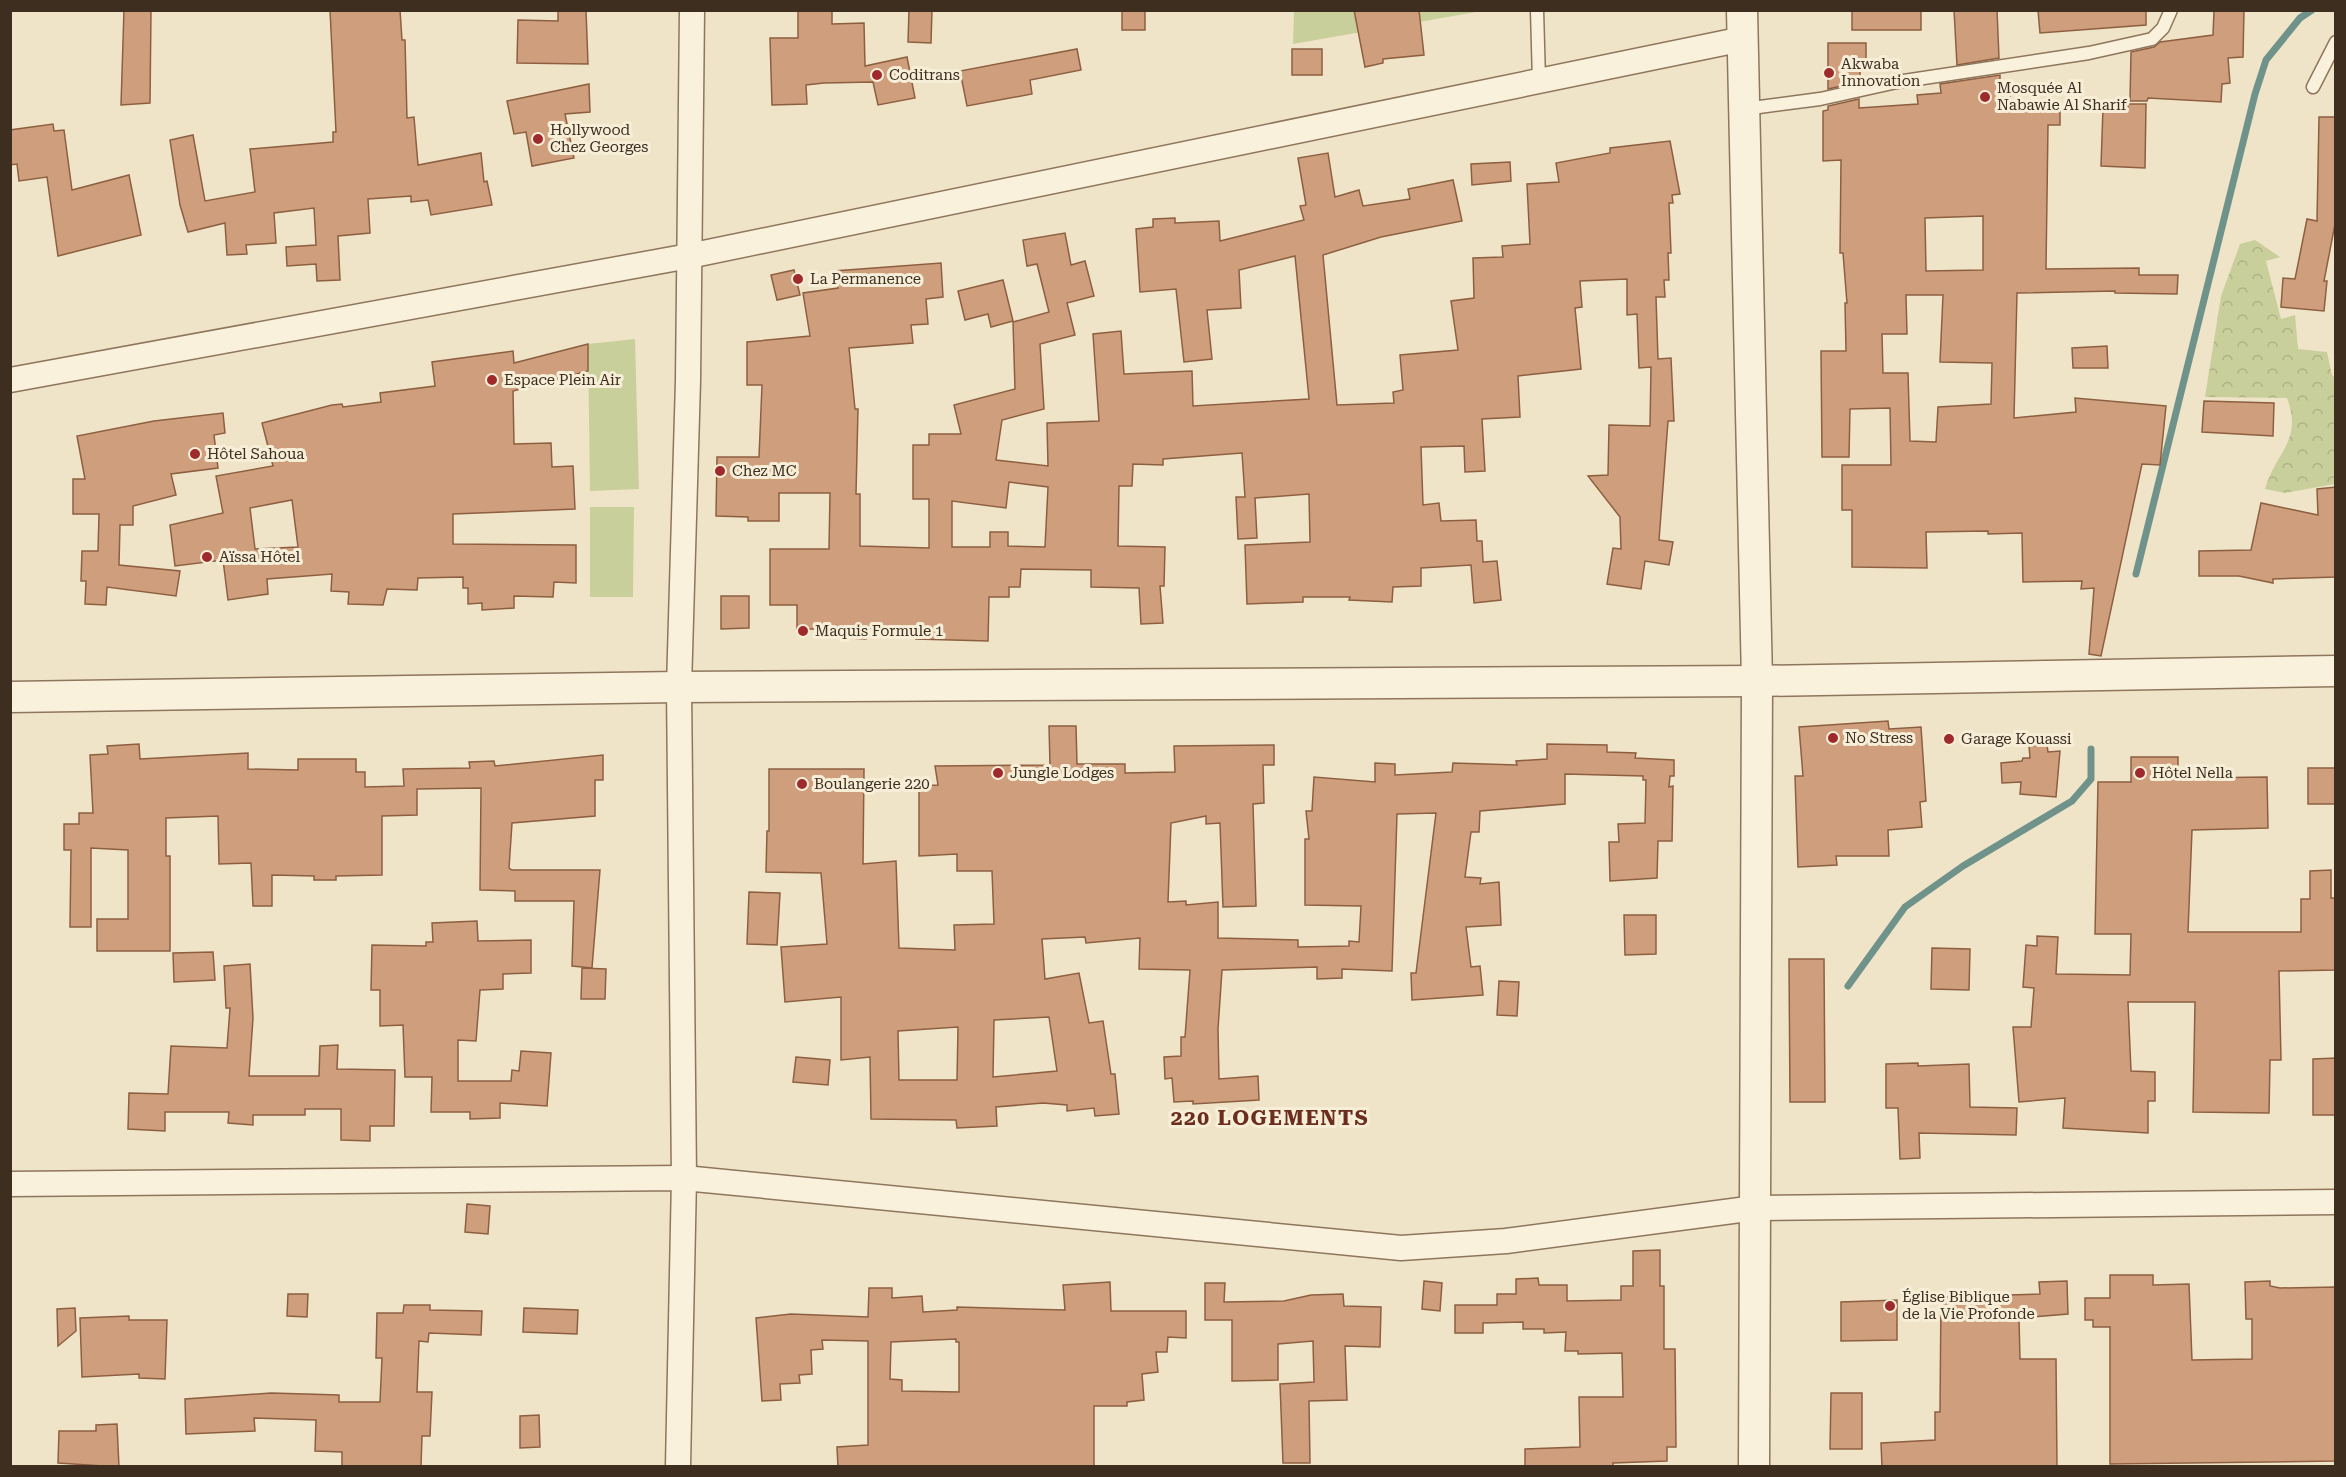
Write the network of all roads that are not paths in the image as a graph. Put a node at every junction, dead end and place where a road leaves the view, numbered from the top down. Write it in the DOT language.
graph roads {
  1 [pos="692,10"];
  2 [pos="1537,10"];
  3 [pos="2171,10"];
  4 [pos="1742,25"];
  5 [pos="2336,42"];
  6 [pos="1539,81"];
  7 [pos="2313,87"];
  8 [pos="1743,109"];
  9 [pos="689,256"];
  10 [pos="10,380"];
  11 [pos="2336,670"];
  12 [pos="1757,681"];
  13 [pos="679,687"];
  14 [pos="10,697"];
  15 [pos="684,1178"];
  16 [pos="10,1184"];
  17 [pos="2336,1202"];
  18 [pos="1755,1208"];
  19 [pos="678,1467"];
  20 [pos="1754,1467"];
  1 -- 9 [label="street"];
  2 -- 6 [label="lane"];
  3 -- 8 [label="lane"];
  4 -- 6 [label="street"];
  4 -- 8 [label="street"];
  5 -- 7 [label="lane"];
  6 -- 9 [label="street"];
  8 -- 12 [label="street"];
  9 -- 10 [label="street"];
  9 -- 13 [label="street"];
  11 -- 12 [label="street"];
  12 -- 13 [label="street"];
  12 -- 18 [label="street"];
  13 -- 14 [label="street"];
  13 -- 15 [label="street"];
  15 -- 16 [label="street"];
  15 -- 18 [label="street"];
  15 -- 19 [label="street"];
  17 -- 18 [label="street"];
  18 -- 20 [label="street"];
}
